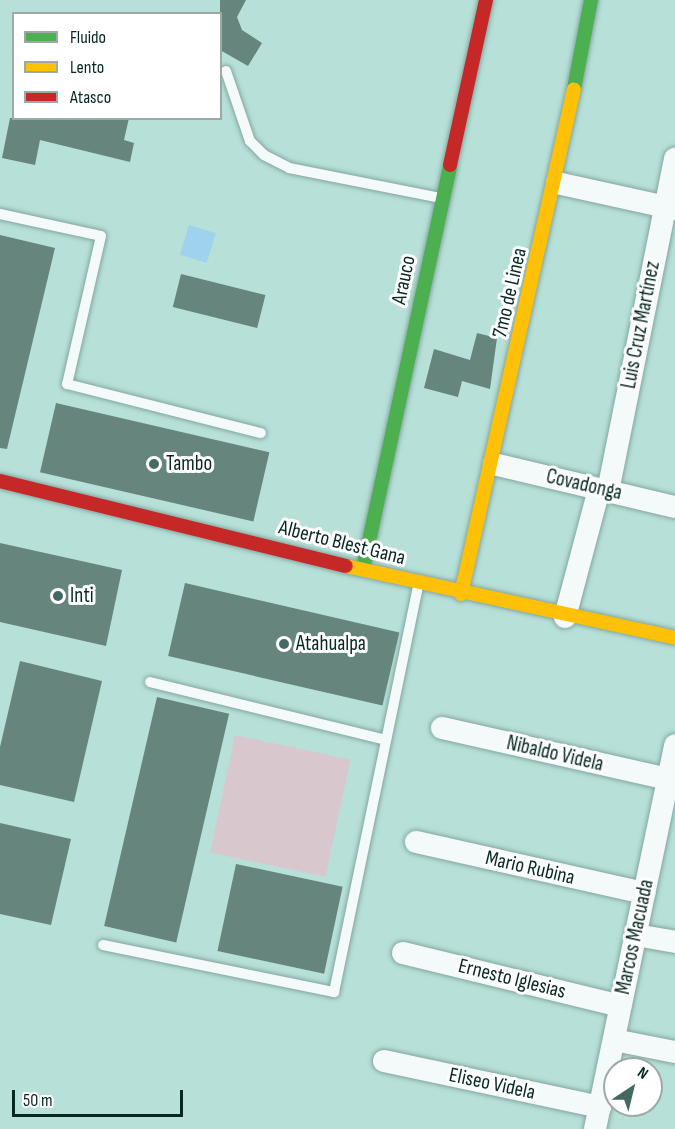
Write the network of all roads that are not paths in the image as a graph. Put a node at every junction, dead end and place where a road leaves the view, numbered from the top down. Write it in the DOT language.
graph roads {
  1 [pos="486,0"];
  2 [pos="591,0"];
  3 [pos="226,71"];
  4 [pos="675,159"];
  5 [pos="556,183"];
  6 [pos="443,199"];
  7 [pos="670,208"];
  8 [pos="0,214"];
  9 [pos="261,433"];
  10 [pos="494,464"];
  11 [pos="0,481"];
  12 [pos="604,490"];
  13 [pos="675,507"];
  14 [pos="363,569"];
  15 [pos="419,583"];
  16 [pos="461,594"];
  17 [pos="565,617"];
  18 [pos="675,638"];
  19 [pos="150,682"];
  20 [pos="442,728"];
  21 [pos="386,740"];
  22 [pos="675,745"];
  23 [pos="668,779"];
  24 [pos="667,822"];
  25 [pos="416,842"];
  26 [pos="644,893"];
  27 [pos="636,935"];
  28 [pos="675,942"];
  29 [pos="103,945"];
  30 [pos="403,952"];
  31 [pos="621,1006"];
  32 [pos="614,1040"];
  33 [pos="675,1052"];
  34 [pos="384,1061"];
  35 [pos="597,1118"];
  1 -- 6 [label="street, Arauco"];
  2 -- 5 [label="street, 7mo de Linea"];
  3 -- 6 [label="lane"];
  4 -- 7 [label="street, Luis Cruz Martínez"];
  5 -- 7 [label="street"];
  5 -- 10 [label="street, 7mo de Linea"];
  6 -- 14 [label="street, Arauco"];
  7 -- 12 [label="street, Luis Cruz Martínez"];
  8 -- 9 [label="lane"];
  10 -- 12 [label="street, Covadonga"];
  10 -- 16 [label="street, 7mo de Linea"];
  11 -- 14 [label="street, Alberto Blest Gana"];
  12 -- 13 [label="street, Covadonga"];
  12 -- 17 [label="street, Luis Cruz Martínez"];
  14 -- 15 [label="street, Alberto Blest Gana"];
  15 -- 16 [label="street, Alberto Blest Gana"];
  15 -- 21 [label="lane"];
  16 -- 17 [label="street, Alberto Blest Gana"];
  17 -- 18 [label="street, Alberto Blest Gana"];
  19 -- 21 [label="lane"];
  20 -- 23 [label="street, Nibaldo Videla"];
  21 -- 29 [label="lane"];
  22 -- 23 [label="street, Marcos Macuada"];
  23 -- 24 [label="street, Marcos Macuada"];
  24 -- 26 [label="street, Marcos Macuada"];
  25 -- 26 [label="street, Mario Rubina"];
  26 -- 27 [label="street, Marcos Macuada"];
  27 -- 28 [label="street"];
  27 -- 31 [label="street, Marcos Macuada"];
  30 -- 31 [label="street, Ernesto Iglesias"];
  31 -- 32 [label="street, Marcos Macuada"];
  32 -- 33 [label="street"];
  32 -- 35 [label="street, Marcos Macuada"];
  34 -- 35 [label="street, Eliseo Videla"];
}
